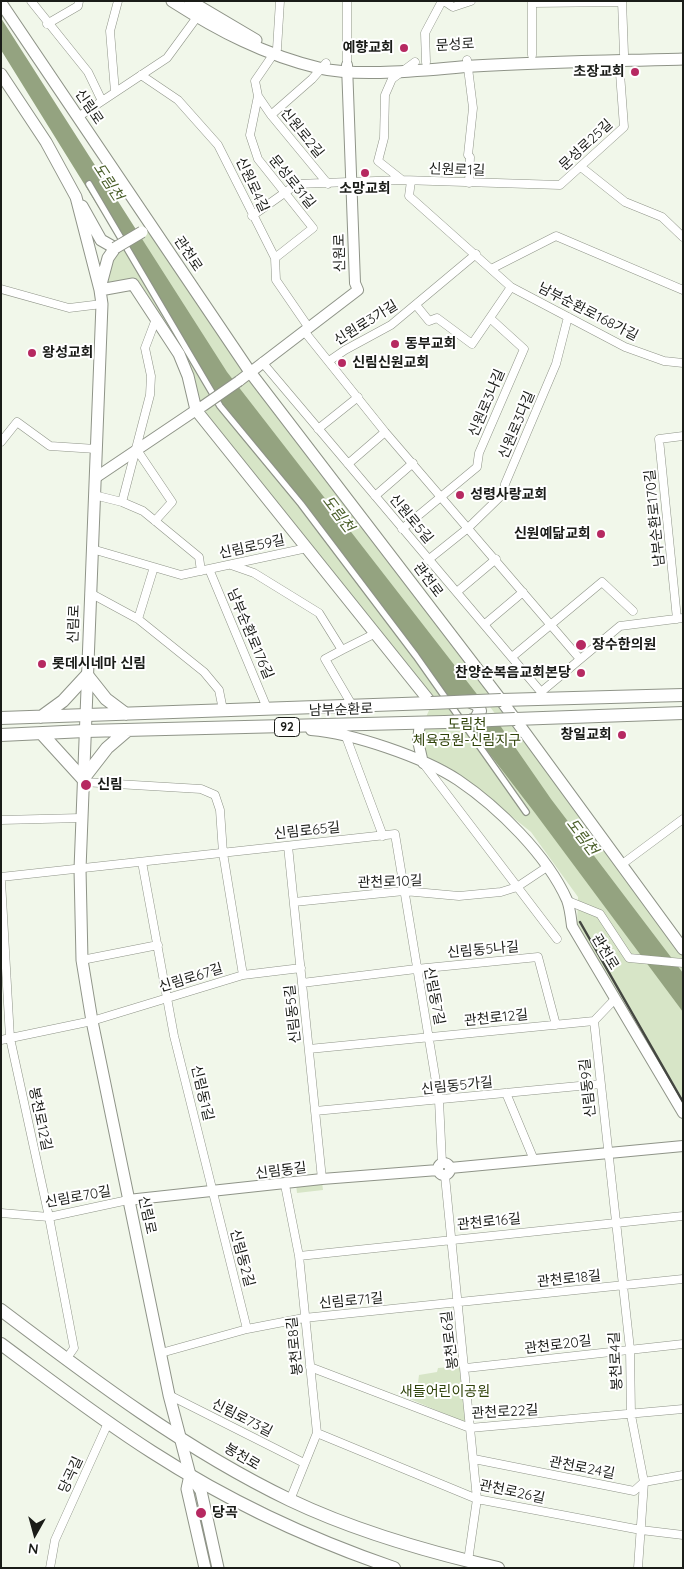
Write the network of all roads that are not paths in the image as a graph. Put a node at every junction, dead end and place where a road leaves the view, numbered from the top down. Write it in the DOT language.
graph roads {
  1 [pos="31,1"];
  2 [pos="79,1"];
  3 [pos="118,1"];
  4 [pos="172,1"];
  5 [pos="190,1"];
  6 [pos="280,1"];
  7 [pos="347,1"];
  8 [pos="443,1"];
  9 [pos="470,1"];
  10 [pos="532,2"];
  11 [pos="622,2"];
  12 [pos="1,3"];
  13 [pos="201,13"];
  14 [pos="48,24"];
  15 [pos="275,52"];
  16 [pos="683,52"];
  17 [pos="532,55"];
  18 [pos="622,57"];
  19 [pos="683,59"];
  20 [pos="421,62"];
  21 [pos="467,63"];
  22 [pos="324,66"];
  23 [pos="347,68"];
  24 [pos="404,70"];
  25 [pos="1,74"];
  26 [pos="141,75"];
  27 [pos="115,92"];
  28 [pos="258,96"];
  29 [pos="102,101"];
  30 [pos="271,115"];
  31 [pos="78,117"];
  32 [pos="581,167"];
  33 [pos="402,180"];
  34 [pos="411,181"];
  35 [pos="352,182"];
  36 [pos="469,183"];
  37 [pos="89,184"];
  38 [pos="328,184"];
  39 [pos="560,185"];
  40 [pos="284,192"];
  41 [pos="76,197"];
  42 [pos="252,216"];
  43 [pos="152,227"];
  44 [pos="683,236"];
  45 [pos="115,248"];
  46 [pos="476,254"];
  47 [pos="275,258"];
  48 [pos="493,268"];
  49 [pos="511,287"];
  50 [pos="1,289"];
  51 [pos="100,290"];
  52 [pos="683,290"];
  53 [pos="102,304"];
  54 [pos="416,305"];
  55 [pos="568,317"];
  56 [pos="156,319"];
  57 [pos="491,319"];
  58 [pos="306,330"];
  59 [pos="329,361"];
  60 [pos="262,362"];
  61 [pos="683,363"];
  62 [pos="250,372"];
  63 [pos="358,397"];
  64 [pos="199,408"];
  65 [pos="318,429"];
  66 [pos="385,432"];
  67 [pos="683,436"];
  68 [pos="1,442"];
  69 [pos="96,449"];
  70 [pos="137,450"];
  71 [pos="413,463"];
  72 [pos="348,464"];
  73 [pos="95,478"];
  74 [pos="94,495"];
  75 [pos="375,496"];
  76 [pos="441,496"];
  77 [pos="122,502"];
  78 [pos="155,521"];
  79 [pos="468,528"];
  80 [pos="402,529"];
  81 [pos="307,548"];
  82 [pos="92,549"];
  83 [pos="496,559"];
  84 [pos="428,560"];
  85 [pos="229,565"];
  86 [pos="154,567"];
  87 [pos="205,570"];
  88 [pos="458,591"];
  89 [pos="524,592"];
  90 [pos="90,593"];
  91 [pos="632,611"];
  92 [pos="680,618"];
  93 [pos="138,619"];
  94 [pos="485,624"];
  95 [pos="552,626"];
  96 [pos="376,633"];
  97 [pos="342,650"];
  98 [pos="512,657"];
  99 [pos="580,659"];
  100 [pos="87,675"];
  101 [pos="683,695"];
  102 [pos="542,696"];
  103 [pos="594,697"];
  104 [pos="501,700"];
  105 [pos="470,701"];
  106 [pos="431,703"];
  107 [pos="352,705"];
  108 [pos="267,708"];
  109 [pos="223,710"];
  110 [pos="683,713"];
  111 [pos="126,714"];
  112 [pos="26,715"];
  113 [pos="85,715"];
  114 [pos="41,716"];
  115 [pos="595,716"];
  116 [pos="1,717"];
  117 [pos="515,719"];
  118 [pos="470,721"];
  119 [pos="420,722"];
  120 [pos="260,728"];
  121 [pos="128,730"];
  122 [pos="85,731"];
  123 [pos="42,734"];
  124 [pos="345,734"];
  125 [pos="1,735"];
  126 [pos="423,763"];
  127 [pos="83,781"];
  128 [pos="526,812"];
  129 [pos="81,818"];
  130 [pos="683,819"];
  131 [pos="1,820"];
  132 [pos="395,834"];
  133 [pos="383,836"];
  134 [pos="288,846"];
  135 [pos="223,854"];
  136 [pos="142,862"];
  137 [pos="621,865"];
  138 [pos="547,867"];
  139 [pos="80,869"];
  140 [pos="1,877"];
  141 [pos="1,881"];
  142 [pos="516,887"];
  143 [pos="404,891"];
  144 [pos="568,901"];
  145 [pos="294,902"];
  146 [pos="557,939"];
  147 [pos="158,945"];
  148 [pos="683,949"];
  149 [pos="82,960"];
  150 [pos="683,963"];
  151 [pos="301,968"];
  152 [pos="416,969"];
  153 [pos="243,975"];
  154 [pos="302,983"];
  155 [pos="616,998"];
  156 [pos="166,999"];
  157 [pos="92,1021"];
  158 [pos="594,1021"];
  159 [pos="556,1025"];
  160 [pos="429,1037"];
  161 [pos="5,1039"];
  162 [pos="309,1049"];
  163 [pos="600,1084"];
  164 [pos="506,1093"];
  165 [pos="439,1100"];
  166 [pos="316,1111"];
  167 [pos="683,1113"];
  168 [pos="683,1146"];
  169 [pos="607,1153"];
  170 [pos="534,1160"];
  171 [pos="444,1169"];
  172 [pos="322,1179"];
  173 [pos="285,1185"];
  174 [pos="212,1193"];
  175 [pos="128,1200"];
  176 [pos="1,1213"];
  177 [pos="683,1216"];
  178 [pos="49,1217"];
  179 [pos="615,1222"];
  180 [pos="450,1239"];
  181 [pos="299,1256"];
  182 [pos="683,1279"];
  183 [pos="622,1286"];
  184 [pos="458,1304"];
  185 [pos="1,1310"];
  186 [pos="304,1318"];
  187 [pos="1,1321"];
  188 [pos="18,1322"];
  189 [pos="247,1329"];
  190 [pos="1,1344"];
  191 [pos="683,1344"];
  192 [pos="630,1349"];
  193 [pos="161,1353"];
  194 [pos="68,1358"];
  195 [pos="310,1366"];
  196 [pos="466,1368"];
  197 [pos="169,1395"];
  198 [pos="683,1409"];
  199 [pos="631,1415"];
  200 [pos="108,1423"];
  201 [pos="470,1428"];
  202 [pos="317,1433"];
  203 [pos="179,1436"];
  204 [pos="474,1458"];
  205 [pos="304,1464"];
  206 [pos="190,1475"];
  207 [pos="683,1475"];
  208 [pos="644,1482"];
  209 [pos="478,1499"];
  210 [pos="290,1500"];
  211 [pos="641,1530"];
  212 [pos="683,1534"];
  213 [pos="468,1561"];
  214 [pos="50,1568"];
  215 [pos="205,1568"];
  216 [pos="218,1568"];
  217 [pos="394,1568"];
  218 [pos="498,1568"];
  219 [pos="638,1568"];
  1 -- 14 [label="street"];
  2 -- 14 [label="street"];
  3 -- 27 [label="street"];
  4 -- 13 [label="main road"];
  5 -- 13 [label="main road, 문성로"];
  6 -- 15 [label="street"];
  7 -- 23 [label="street"];
  8 -- 9 [label="street"];
  8 -- 20 [label="street"];
  10 -- 11 [label="street"];
  10 -- 17 [label="street"];
  11 -- 18 [label="street"];
  12 -- 31 [label="main road, 신림로"];
  13 -- 15 [label="main road, 문성로"];
  13 -- 26 [label="street"];
  14 -- 29 [label="street"];
  15 -- 22 [label="main road, 문성로"];
  15 -- 28 [label="street, 문성로31길"];
  16 -- 18 [label="main road"];
  17 -- 18 [label="main road, 문성로"];
  17 -- 21 [label="main road, 문성로"];
  18 -- 19 [label="main road"];
  18 -- 21 [label="main road"];
  18 -- 32 [label="street, 문성로25길"];
  20 -- 21 [label="main road, 문성로"];
  20 -- 23 [label="main road, 문성로"];
  20 -- 24 [label="street"];
  21 -- 24 [label="main road"];
  21 -- 36 [label="street"];
  22 -- 23 [label="main road, 문성로"];
  22 -- 30 [label="street"];
  23 -- 24 [label="main road"];
  23 -- 35 [label="street, 신원로"];
  24 -- 33 [label="street"];
  25 -- 41 [label="main road, 신림로"];
  26 -- 27 [label="street"];
  26 -- 42 [label="street, 신원로4길"];
  27 -- 29 [label="street"];
  28 -- 30 [label="street, 신원로2길"];
  28 -- 40 [label="street, 문성로31길"];
  29 -- 31 [label="street"];
  30 -- 38 [label="street, 신원로2길"];
  31 -- 43 [label="main road, 신림로"];
  32 -- 39 [label="street, 문성로25길"];
  32 -- 44 [label="street"];
  33 -- 34 [label="street, 신원로1길"];
  33 -- 35 [label="street, 신원로1길"];
  34 -- 36 [label="street, 신원로1길"];
  34 -- 46 [label="street, 남부순환로168가길"];
  35 -- 38 [label="street"];
  35 -- 58 [label="street, 신원로"];
  36 -- 39 [label="street, 신원로1길"];
  37 -- 128 [label="street"];
  38 -- 40 [label="street"];
  40 -- 42 [label="street"];
  40 -- 47 [label="street, 문성로31길"];
  41 -- 45 [label="main road"];
  41 -- 51 [label="main road, 신림로"];
  42 -- 47 [label="street, 신원로4길"];
  43 -- 45 [label="main road, bridge"];
  43 -- 62 [label="main road, 관천로"];
  45 -- 51 [label="main road, 신림로"];
  46 -- 48 [label="street, 남부순환로168가길"];
  46 -- 54 [label="street, 신원로3가길"];
  47 -- 58 [label="street, 신원로4길"];
  48 -- 49 [label="street, 남부순환로168가길"];
  48 -- 52 [label="street"];
  49 -- 55 [label="street, 남부순환로168가길"];
  49 -- 57 [label="street"];
  50 -- 53 [label="street"];
  51 -- 53 [label="main road, 신림로"];
  51 -- 56 [label="main road"];
  53 -- 69 [label="main road, 신림로"];
  54 -- 57 [label="street, 신원로3가길"];
  54 -- 59 [label="street, 신원로3가길"];
  55 -- 61 [label="street, 남부순환로168가길"];
  55 -- 79 [label="street, 신원로3다길"];
  56 -- 64 [label="main road"];
  56 -- 70 [label="street"];
  57 -- 76 [label="street, 신원로3나길"];
  58 -- 59 [label="street, 신원로4길"];
  58 -- 60 [label="street, 신원로"];
  59 -- 63 [label="street, 신원로4길"];
  60 -- 62 [label="street, 신원로"];
  60 -- 65 [label="street, 신원로5길"];
  62 -- 64 [label="street, 신원로, bridge"];
  62 -- 104 [label="main road, 관천로"];
  63 -- 65 [label="street"];
  63 -- 66 [label="street, 신원로4길"];
  64 -- 70 [label="street"];
  64 -- 81 [label="main road"];
  65 -- 72 [label="street, 신원로5길"];
  66 -- 71 [label="street, 신원로4길"];
  66 -- 72 [label="street"];
  67 -- 92 [label="street, 남부순환로170길"];
  68 -- 69 [label="street"];
  69 -- 73 [label="main road, 신림로"];
  70 -- 73 [label="street"];
  70 -- 77 [label="street"];
  70 -- 78 [label="street"];
  71 -- 75 [label="street"];
  71 -- 76 [label="street, 신원로4길"];
  72 -- 75 [label="street, 신원로5길"];
  73 -- 74 [label="main road, 신림로"];
  74 -- 77 [label="street, 신림로59길"];
  74 -- 82 [label="main road, 신림로"];
  75 -- 80 [label="street, 신원로5길"];
  76 -- 79 [label="street, 신원로4길"];
  76 -- 80 [label="street"];
  77 -- 78 [label="street, 신림로59길"];
  78 -- 87 [label="street, 신림로59길"];
  79 -- 83 [label="street, 신원로4길"];
  79 -- 84 [label="street, 신원로3다길"];
  80 -- 84 [label="street, 신원로5길"];
  81 -- 85 [label="street, 신림로59길"];
  81 -- 96 [label="main road"];
  82 -- 86 [label="street, 신림로59길"];
  82 -- 90 [label="main road, 신림로"];
  83 -- 88 [label="street"];
  83 -- 89 [label="street, 신원로4길"];
  84 -- 88 [label="street, 신원로5길"];
  85 -- 87 [label="street, 신림로59길"];
  85 -- 97 [label="street"];
  86 -- 87 [label="street, 신림로59길"];
  86 -- 93 [label="street"];
  87 -- 108 [label="street, 남부순환로176길"];
  88 -- 94 [label="street, 신원로5길"];
  89 -- 94 [label="street"];
  89 -- 95 [label="street, 신원로4길"];
  90 -- 93 [label="street"];
  90 -- 100 [label="main road, 신림로"];
  91 -- 95 [label="street"];
  92 -- 99 [label="street"];
  93 -- 109 [label="street"];
  94 -- 98 [label="street, 신원로5길"];
  95 -- 98 [label="street"];
  95 -- 99 [label="street, 신원로4길"];
  96 -- 97 [label="street, 남부순환로"];
  96 -- 106 [label="main road"];
  97 -- 107 [label="street, 남부순환로"];
  98 -- 102 [label="street, 신원로5길"];
  99 -- 102 [label="street"];
  100 -- 111 [label="main road"];
  100 -- 113 [label="main road, 신림로"];
  100 -- 114 [label="main road"];
  101 -- 103 [label="main road, 남부순환로 / 92"];
  102 -- 103 [label="main road, 남부순환로 / 92"];
  102 -- 104 [label="main road, 남부순환로 / 92"];
  103 -- 115 [label="main road"];
  104 -- 105 [label="main road, 남부순환로 / 92, bridge"];
  104 -- 117 [label="main road, 관천로"];
  105 -- 106 [label="main road, 남부순환로 / 92, bridge"];
  105 -- 118 [label="main road, bridge"];
  106 -- 107 [label="main road, 남부순환로 / 92"];
  107 -- 108 [label="main road, 남부순환로 / 92"];
  108 -- 109 [label="main road, 남부순환로 / 92"];
  109 -- 111 [label="main road, 남부순환로 / 92"];
  110 -- 115 [label="main road, 남부순환로 / 92"];
  111 -- 113 [label="main road, 남부순환로 / 92"];
  112 -- 116 [label="street, 남부순환로"];
  113 -- 114 [label="main road, 남부순환로 / 92"];
  113 -- 122 [label="main road, 신림로"];
  114 -- 116 [label="main road, 남부순환로 / 92"];
  115 -- 117 [label="main road, 남부순환로 / 92"];
  117 -- 118 [label="main road, 남부순환로 / 92, bridge"];
  117 -- 137 [label="main road, 관천로"];
  118 -- 119 [label="main road, 남부순환로 / 92, bridge"];
  119 -- 120 [label="main road, 남부순환로 / 92"];
  119 -- 126 [label="street"];
  120 -- 121 [label="main road, 남부순환로 / 92"];
  120 -- 124 [label="street, 관천로"];
  121 -- 122 [label="main road, 남부순환로 / 92"];
  121 -- 127 [label="main road"];
  122 -- 123 [label="main road, 남부순환로 / 92"];
  122 -- 127 [label="main road, 신림로"];
  123 -- 125 [label="main road, 남부순환로 / 92"];
  123 -- 127 [label="main road"];
  124 -- 126 [label="street, 관천로"];
  124 -- 133 [label="street, 남부순환로"];
  126 -- 138 [label="street, 관천로"];
  126 -- 142 [label="street"];
  127 -- 129 [label="main road, 신림로"];
  127 -- 135 [label="street"];
  129 -- 131 [label="street"];
  129 -- 139 [label="main road, 신림로"];
  130 -- 137 [label="street"];
  132 -- 133 [label="street, 신림로65길"];
  132 -- 143 [label="street, 신림동7길"];
  133 -- 134 [label="street, 신림로65길"];
  134 -- 135 [label="street, 신림로65길"];
  134 -- 145 [label="street, 신림동5길"];
  135 -- 136 [label="street, 신림로65길"];
  135 -- 153 [label="street"];
  136 -- 139 [label="street, 신림로65길"];
  136 -- 147 [label="street"];
  137 -- 148 [label="main road, 관천로"];
  138 -- 142 [label="street, 관천로10길"];
  138 -- 144 [label="street, 관천로"];
  139 -- 140 [label="street, 신림로65길"];
  139 -- 149 [label="main road, 신림로"];
  141 -- 161 [label="street, 봉천로12길"];
  142 -- 143 [label="street, 관천로10길"];
  142 -- 146 [label="street"];
  143 -- 145 [label="street, 관천로10길"];
  143 -- 152 [label="street, 신림동7길"];
  144 -- 150 [label="street"];
  144 -- 155 [label="street, 관천로"];
  145 -- 151 [label="street, 신림동5길"];
  147 -- 149 [label="street"];
  147 -- 156 [label="street"];
  149 -- 157 [label="main road, 신림로"];
  151 -- 153 [label="street, 신림로67길"];
  151 -- 154 [label="street, 신림동5길"];
  152 -- 154 [label="street, 신림동5나길"];
  152 -- 159 [label="street, 신림동5나길"];
  152 -- 160 [label="street, 신림동7길"];
  153 -- 156 [label="street, 신림로67길"];
  154 -- 162 [label="street, 신림동5길"];
  155 -- 158 [label="street"];
  155 -- 167 [label="street, 관천로"];
  156 -- 157 [label="street, 신림로67길"];
  156 -- 174 [label="street, 신림동1길"];
  157 -- 161 [label="street, 신림로67길"];
  157 -- 175 [label="main road, 신림로"];
  158 -- 159 [label="street, 관천로12길"];
  158 -- 163 [label="street, 신림동9길"];
  159 -- 160 [label="street, 관천로12길"];
  160 -- 162 [label="street, 관천로12길"];
  160 -- 165 [label="street, 신림동7길"];
  161 -- 178 [label="street, 봉천로12길"];
  162 -- 166 [label="street, 신림동5길"];
  163 -- 164 [label="street, 신림동5가길"];
  163 -- 169 [label="street, 신림동9길"];
  164 -- 165 [label="street, 신림동5가길"];
  164 -- 170 [label="street"];
  165 -- 166 [label="street, 신림동5가길"];
  165 -- 171 [label="street, 신림동7길"];
  166 -- 172 [label="street, 신림동5길"];
  168 -- 169 [label="street, 신림동길"];
  169 -- 170 [label="street, 신림동길"];
  169 -- 179 [label="street, 봉천로4길"];
  170 -- 171 [label="street, 신림동길"];
  171 -- 172 [label="street, 신림동길"];
  171 -- 180 [label="street, 봉천로6길"];
  172 -- 173 [label="street, 신림동길"];
  173 -- 174 [label="street, 신림동길"];
  173 -- 181 [label="street, 봉천로8길"];
  174 -- 175 [label="street, 신림동길"];
  174 -- 189 [label="street, 신림동2길"];
  175 -- 178 [label="street, 신림로70길"];
  175 -- 193 [label="main road, 신림로"];
  176 -- 178 [label="street, 신림로70길"];
  177 -- 179 [label="street, 관천로16길"];
  178 -- 194 [label="street, 봉천로12길"];
  179 -- 180 [label="street, 관천로16길"];
  179 -- 183 [label="street, 봉천로4길"];
  180 -- 181 [label="street, 관천로16길"];
  180 -- 184 [label="street, 봉천로6길"];
  181 -- 186 [label="street, 봉천로8길"];
  182 -- 183 [label="street, 관천로18길"];
  183 -- 184 [label="street, 관천로18길"];
  183 -- 192 [label="street, 봉천로4길"];
  184 -- 186 [label="street, 신림로71길"];
  184 -- 196 [label="street, 봉천로6길"];
  185 -- 188 [label="main road, 봉천로"];
  186 -- 189 [label="street, 신림로71길"];
  186 -- 195 [label="street, 봉천로8길"];
  187 -- 188 [label="main road"];
  188 -- 194 [label="main road, 봉천로"];
  189 -- 193 [label="street, 신림로71길"];
  190 -- 200 [label="main road"];
  191 -- 192 [label="street, 관천로20길"];
  192 -- 196 [label="street, 관천로20길"];
  192 -- 199 [label="street, 봉천로4길"];
  193 -- 197 [label="main road, 신림로"];
  194 -- 203 [label="main road, 봉천로"];
  195 -- 201 [label="street, 관천로22길"];
  195 -- 202 [label="street, 봉천로8길"];
  196 -- 201 [label="street, 봉천로6길"];
  197 -- 203 [label="main road, 신림로"];
  197 -- 205 [label="street, 신림로73길"];
  198 -- 199 [label="street, 관천로22길"];
  199 -- 201 [label="street, 관천로22길"];
  199 -- 208 [label="street, 봉천로4길"];
  200 -- 206 [label="main road"];
  200 -- 214 [label="street, 당곡길"];
  201 -- 204 [label="street, 봉천로6길"];
  202 -- 205 [label="street, 봉천로8길"];
  202 -- 209 [label="street, 관천로26길"];
  203 -- 206 [label="main road, 신림로"];
  203 -- 210 [label="main road, 봉천로"];
  204 -- 208 [label="street, 관천로24길"];
  204 -- 209 [label="street, 봉천로6길"];
  205 -- 210 [label="street, 봉천로8길"];
  206 -- 215 [label="main road"];
  206 -- 216 [label="main road"];
  206 -- 217 [label="main road"];
  207 -- 208 [label="street, 관천로24길"];
  208 -- 211 [label="street, 봉천로4길"];
  209 -- 211 [label="street, 관천로26길"];
  209 -- 213 [label="street, 봉천로6길"];
  210 -- 213 [label="main road, 봉천로"];
  211 -- 212 [label="street, 관천로26길"];
  211 -- 219 [label="street, 봉천로4길"];
  213 -- 218 [label="main road, 봉천로"];
}
